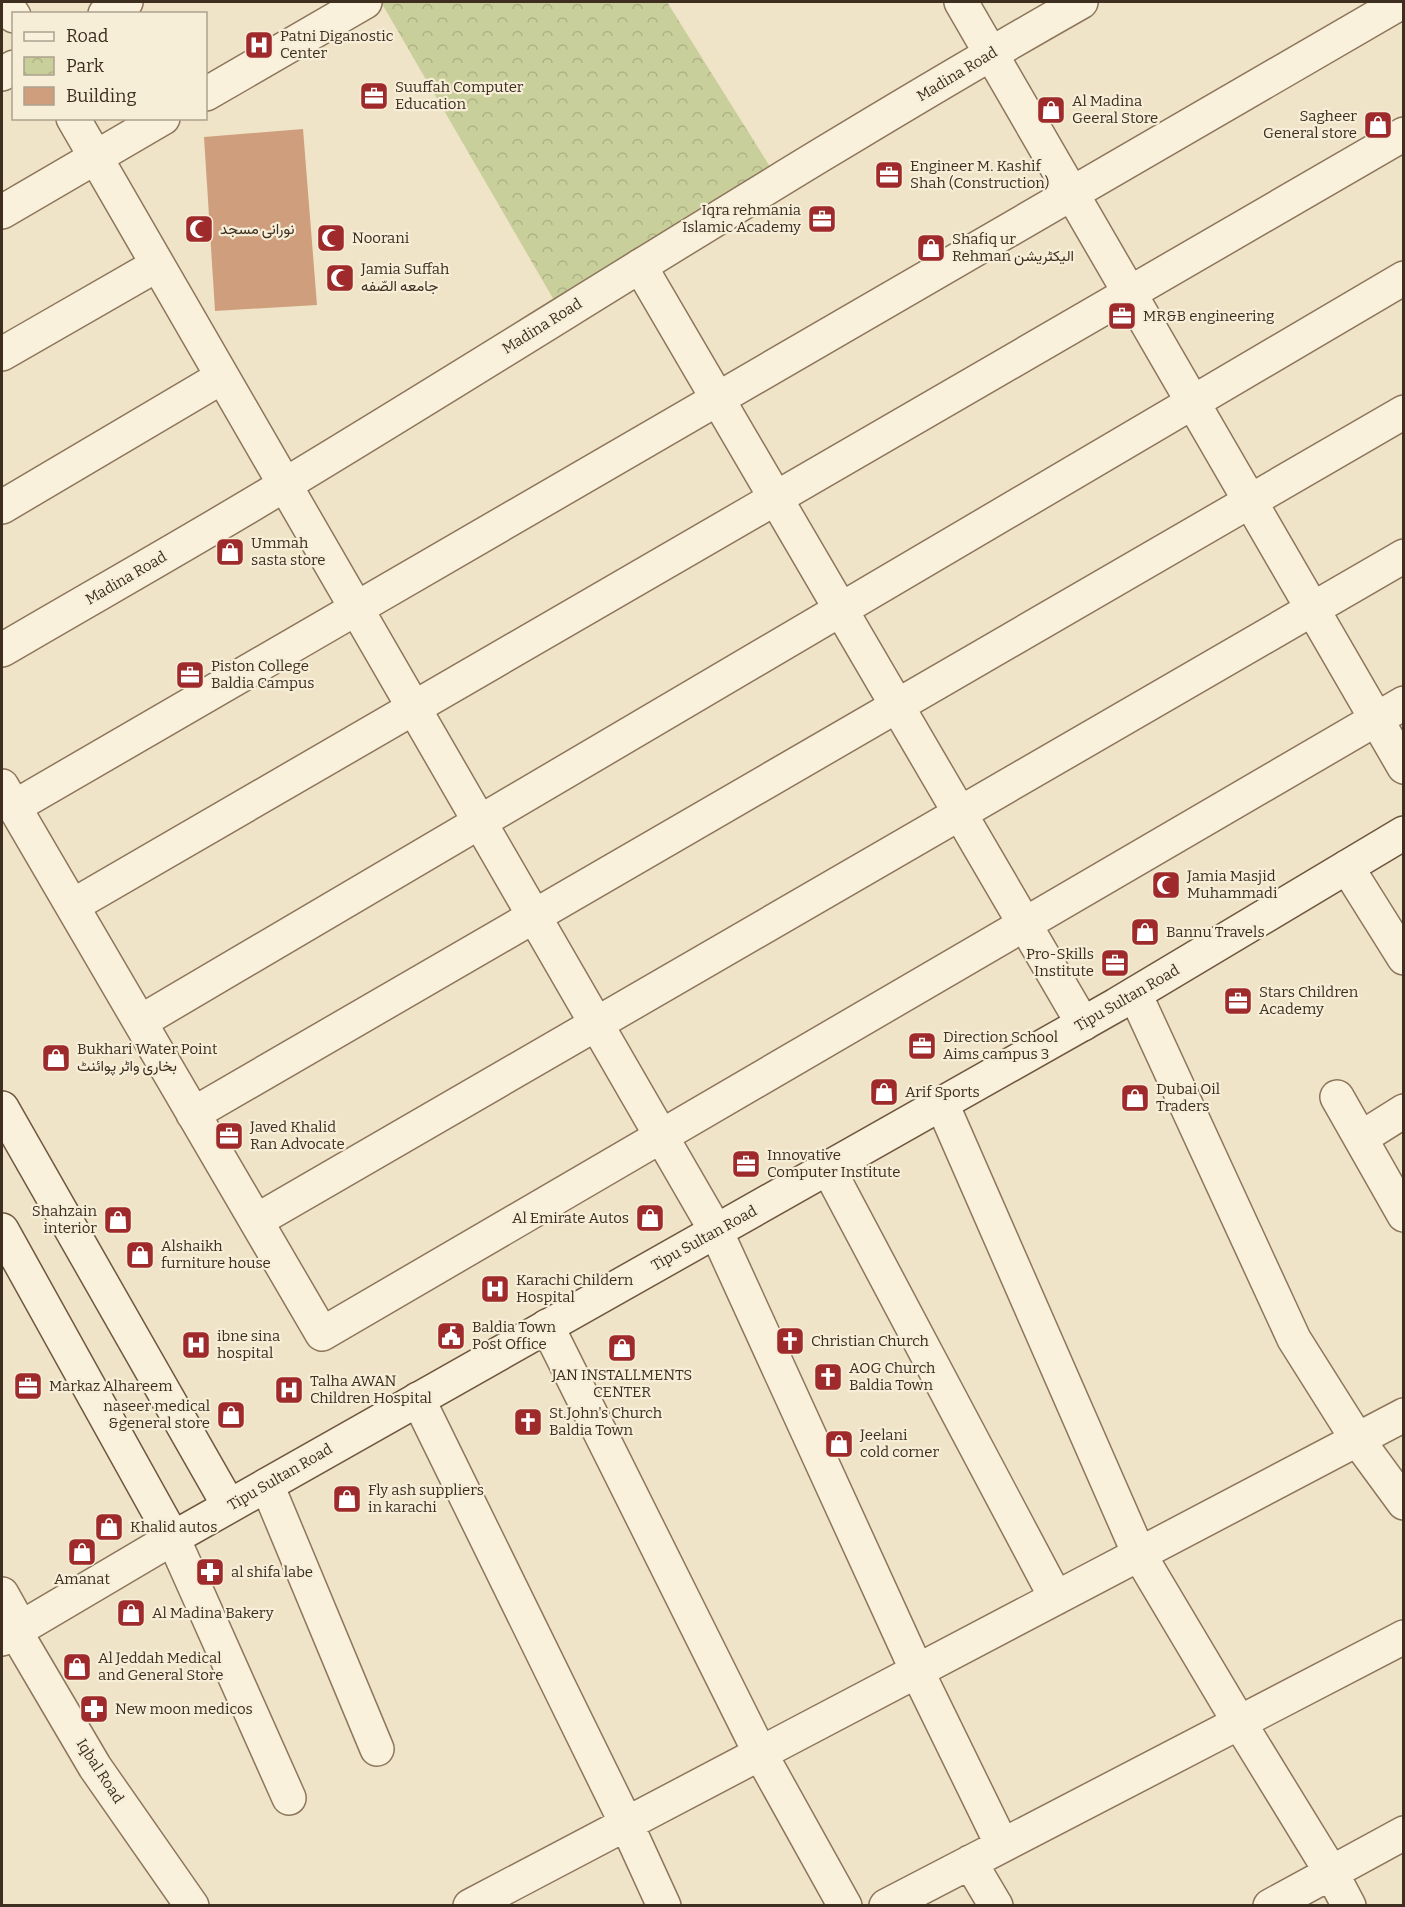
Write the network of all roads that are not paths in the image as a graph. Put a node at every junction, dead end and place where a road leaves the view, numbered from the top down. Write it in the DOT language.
graph roads {
  1 [pos="126,2"];
  2 [pos="365,2"];
  3 [pos="961,2"];
  4 [pos="1081,2"];
  5 [pos="1402,2"];
  6 [pos="108,12"];
  7 [pos="990,53"];
  8 [pos="207,93"];
  9 [pos="73,120"];
  10 [pos="160,120"];
  11 [pos="1404,134"];
  12 [pos="95,158"];
  13 [pos="1071,193"];
  14 [pos="2,212"];
  15 [pos="157,265"];
  16 [pos="640,266"];
  17 [pos="1404,278"];
  18 [pos="1129,293"];
  19 [pos="2,354"];
  20 [pos="222,377"];
  21 [pos="717,399"];
  22 [pos="1192,402"];
  23 [pos="1404,412"];
  24 [pos="284,485"];
  25 [pos="775,498"];
  26 [pos="1250,501"];
  27 [pos="2,507"];
  28 [pos="1404,556"];
  29 [pos="356,608"];
  30 [pos="840,609"];
  31 [pos="1312,609"];
  32 [pos="2,650"];
  33 [pos="1404,703"];
  34 [pos="897,706"];
  35 [pos="414,708"];
  36 [pos="1376,719"];
  37 [pos="1404,767"];
  38 [pos="8,796"];
  39 [pos="960,813"];
  40 [pos="479,822"];
  41 [pos="1404,833"];
  42 [pos="1347,867"];
  43 [pos="72,906"];
  44 [pos="534,917"];
  45 [pos="1025,924"];
  46 [pos="1404,958"];
  47 [pos="1135,994"];
  48 [pos="140,1022"];
  49 [pos="596,1023"];
  50 [pos="1083,1024"];
  51 [pos="1337,1097"];
  52 [pos="942,1104"];
  53 [pos="1404,1111"];
  54 [pos="194,1114"];
  55 [pos="5,1124"];
  56 [pos="661,1136"];
  57 [pos="1361,1138"];
  58 [pos="828,1168"];
  59 [pos="1404,1215"];
  60 [pos="256,1221"];
  61 [pos="2,1230"];
  62 [pos="716,1231"];
  63 [pos="547,1326"];
  64 [pos="418,1399"];
  65 [pos="1404,1415"];
  66 [pos="1357,1439"];
  67 [pos="267,1485"];
  68 [pos="1404,1503"];
  69 [pos="229,1506"];
  70 [pos="173,1538"];
  71 [pos="1139,1554"];
  72 [pos="2,1594"];
  73 [pos="1056,1598"];
  74 [pos="12,1633"];
  75 [pos="1404,1637"];
  76 [pos="917,1671"];
  77 [pos="1239,1722"];
  78 [pos="377,1749"];
  79 [pos="760,1753"];
  80 [pos="289,1798"];
  81 [pos="626,1823"];
  82 [pos="1404,1833"];
  83 [pos="1002,1845"];
  84 [pos="970,1862"];
  85 [pos="1331,1872"];
  86 [pos="192,1905"];
  87 [pos="470,1905"];
  88 [pos="664,1905"];
  89 [pos="845,1905"];
  90 [pos="886,1905"];
  91 [pos="996,1905"];
  92 [pos="1270,1905"];
  93 [pos="1349,1905"];
  1 -- 6 [label="street"];
  2 -- 8 [label="street"];
  3 -- 7 [label="street"];
  4 -- 7 [label="street, Madina Road"];
  5 -- 13 [label="street"];
  7 -- 13 [label="street"];
  7 -- 16 [label="street, Madina Road"];
  9 -- 12 [label="street"];
  10 -- 12 [label="street"];
  11 -- 18 [label="street"];
  12 -- 14 [label="street"];
  12 -- 15 [label="street"];
  13 -- 18 [label="street"];
  13 -- 21 [label="street"];
  15 -- 19 [label="street"];
  15 -- 20 [label="street"];
  16 -- 21 [label="street"];
  16 -- 24 [label="street, Madina Road"];
  17 -- 22 [label="street"];
  18 -- 22 [label="street"];
  18 -- 25 [label="street"];
  20 -- 24 [label="street"];
  20 -- 27 [label="street"];
  21 -- 25 [label="street"];
  21 -- 29 [label="street"];
  22 -- 26 [label="street"];
  22 -- 30 [label="street"];
  23 -- 26 [label="street"];
  24 -- 29 [label="street"];
  24 -- 32 [label="street, Madina Road"];
  25 -- 30 [label="street"];
  25 -- 35 [label="street"];
  26 -- 31 [label="street"];
  26 -- 34 [label="street"];
  28 -- 31 [label="street"];
  29 -- 35 [label="street"];
  29 -- 38 [label="street"];
  30 -- 34 [label="street"];
  30 -- 40 [label="street"];
  31 -- 36 [label="street"];
  31 -- 39 [label="street"];
  33 -- 36 [label="street"];
  34 -- 39 [label="street"];
  34 -- 44 [label="street"];
  35 -- 40 [label="street"];
  35 -- 43 [label="street"];
  36 -- 37 [label="street"];
  36 -- 45 [label="street"];
  38 -- 43 [label="street"];
  39 -- 45 [label="street"];
  39 -- 49 [label="street"];
  40 -- 44 [label="street"];
  40 -- 48 [label="street"];
  41 -- 42 [label="street, Tipu Sultan Road"];
  42 -- 46 [label="street"];
  42 -- 47 [label="street, Tipu Sultan Road"];
  43 -- 48 [label="street"];
  44 -- 49 [label="street"];
  44 -- 54 [label="street"];
  45 -- 50 [label="street"];
  45 -- 56 [label="street"];
  47 -- 50 [label="street, Tipu Sultan Road"];
  47 -- 66 [label="street"];
  48 -- 54 [label="street"];
  49 -- 56 [label="street"];
  49 -- 60 [label="street"];
  50 -- 52 [label="street, Tipu Sultan Road"];
  51 -- 57 [label="street"];
  52 -- 58 [label="street, Tipu Sultan Road"];
  52 -- 71 [label="street"];
  53 -- 57 [label="street"];
  54 -- 60 [label="street"];
  55 -- 69 [label="street"];
  56 -- 60 [label="street"];
  56 -- 62 [label="street"];
  57 -- 59 [label="street"];
  58 -- 62 [label="street, Tipu Sultan Road"];
  58 -- 73 [label="street"];
  61 -- 70 [label="street"];
  62 -- 63 [label="street, Tipu Sultan Road"];
  62 -- 76 [label="street"];
  63 -- 64 [label="street, Tipu Sultan Road"];
  63 -- 79 [label="street"];
  64 -- 67 [label="street, Tipu Sultan Road"];
  64 -- 81 [label="street"];
  65 -- 66 [label="street"];
  66 -- 68 [label="street"];
  66 -- 71 [label="street"];
  67 -- 69 [label="street, Tipu Sultan Road"];
  67 -- 78 [label="street"];
  69 -- 70 [label="street, Tipu Sultan Road"];
  70 -- 74 [label="street, Tipu Sultan Road"];
  70 -- 80 [label="street"];
  71 -- 73 [label="street"];
  71 -- 77 [label="street"];
  72 -- 74 [label="street, Iqbal Road"];
  73 -- 76 [label="street"];
  74 -- 86 [label="street, Iqbal Road"];
  75 -- 77 [label="street"];
  76 -- 79 [label="street"];
  76 -- 83 [label="street"];
  77 -- 83 [label="street"];
  77 -- 85 [label="street"];
  79 -- 81 [label="street"];
  79 -- 89 [label="street"];
  81 -- 87 [label="street"];
  81 -- 88 [label="street"];
  82 -- 85 [label="street"];
  83 -- 84 [label="street"];
  84 -- 90 [label="street"];
  84 -- 91 [label="street"];
  85 -- 92 [label="street"];
  85 -- 93 [label="street"];
}
